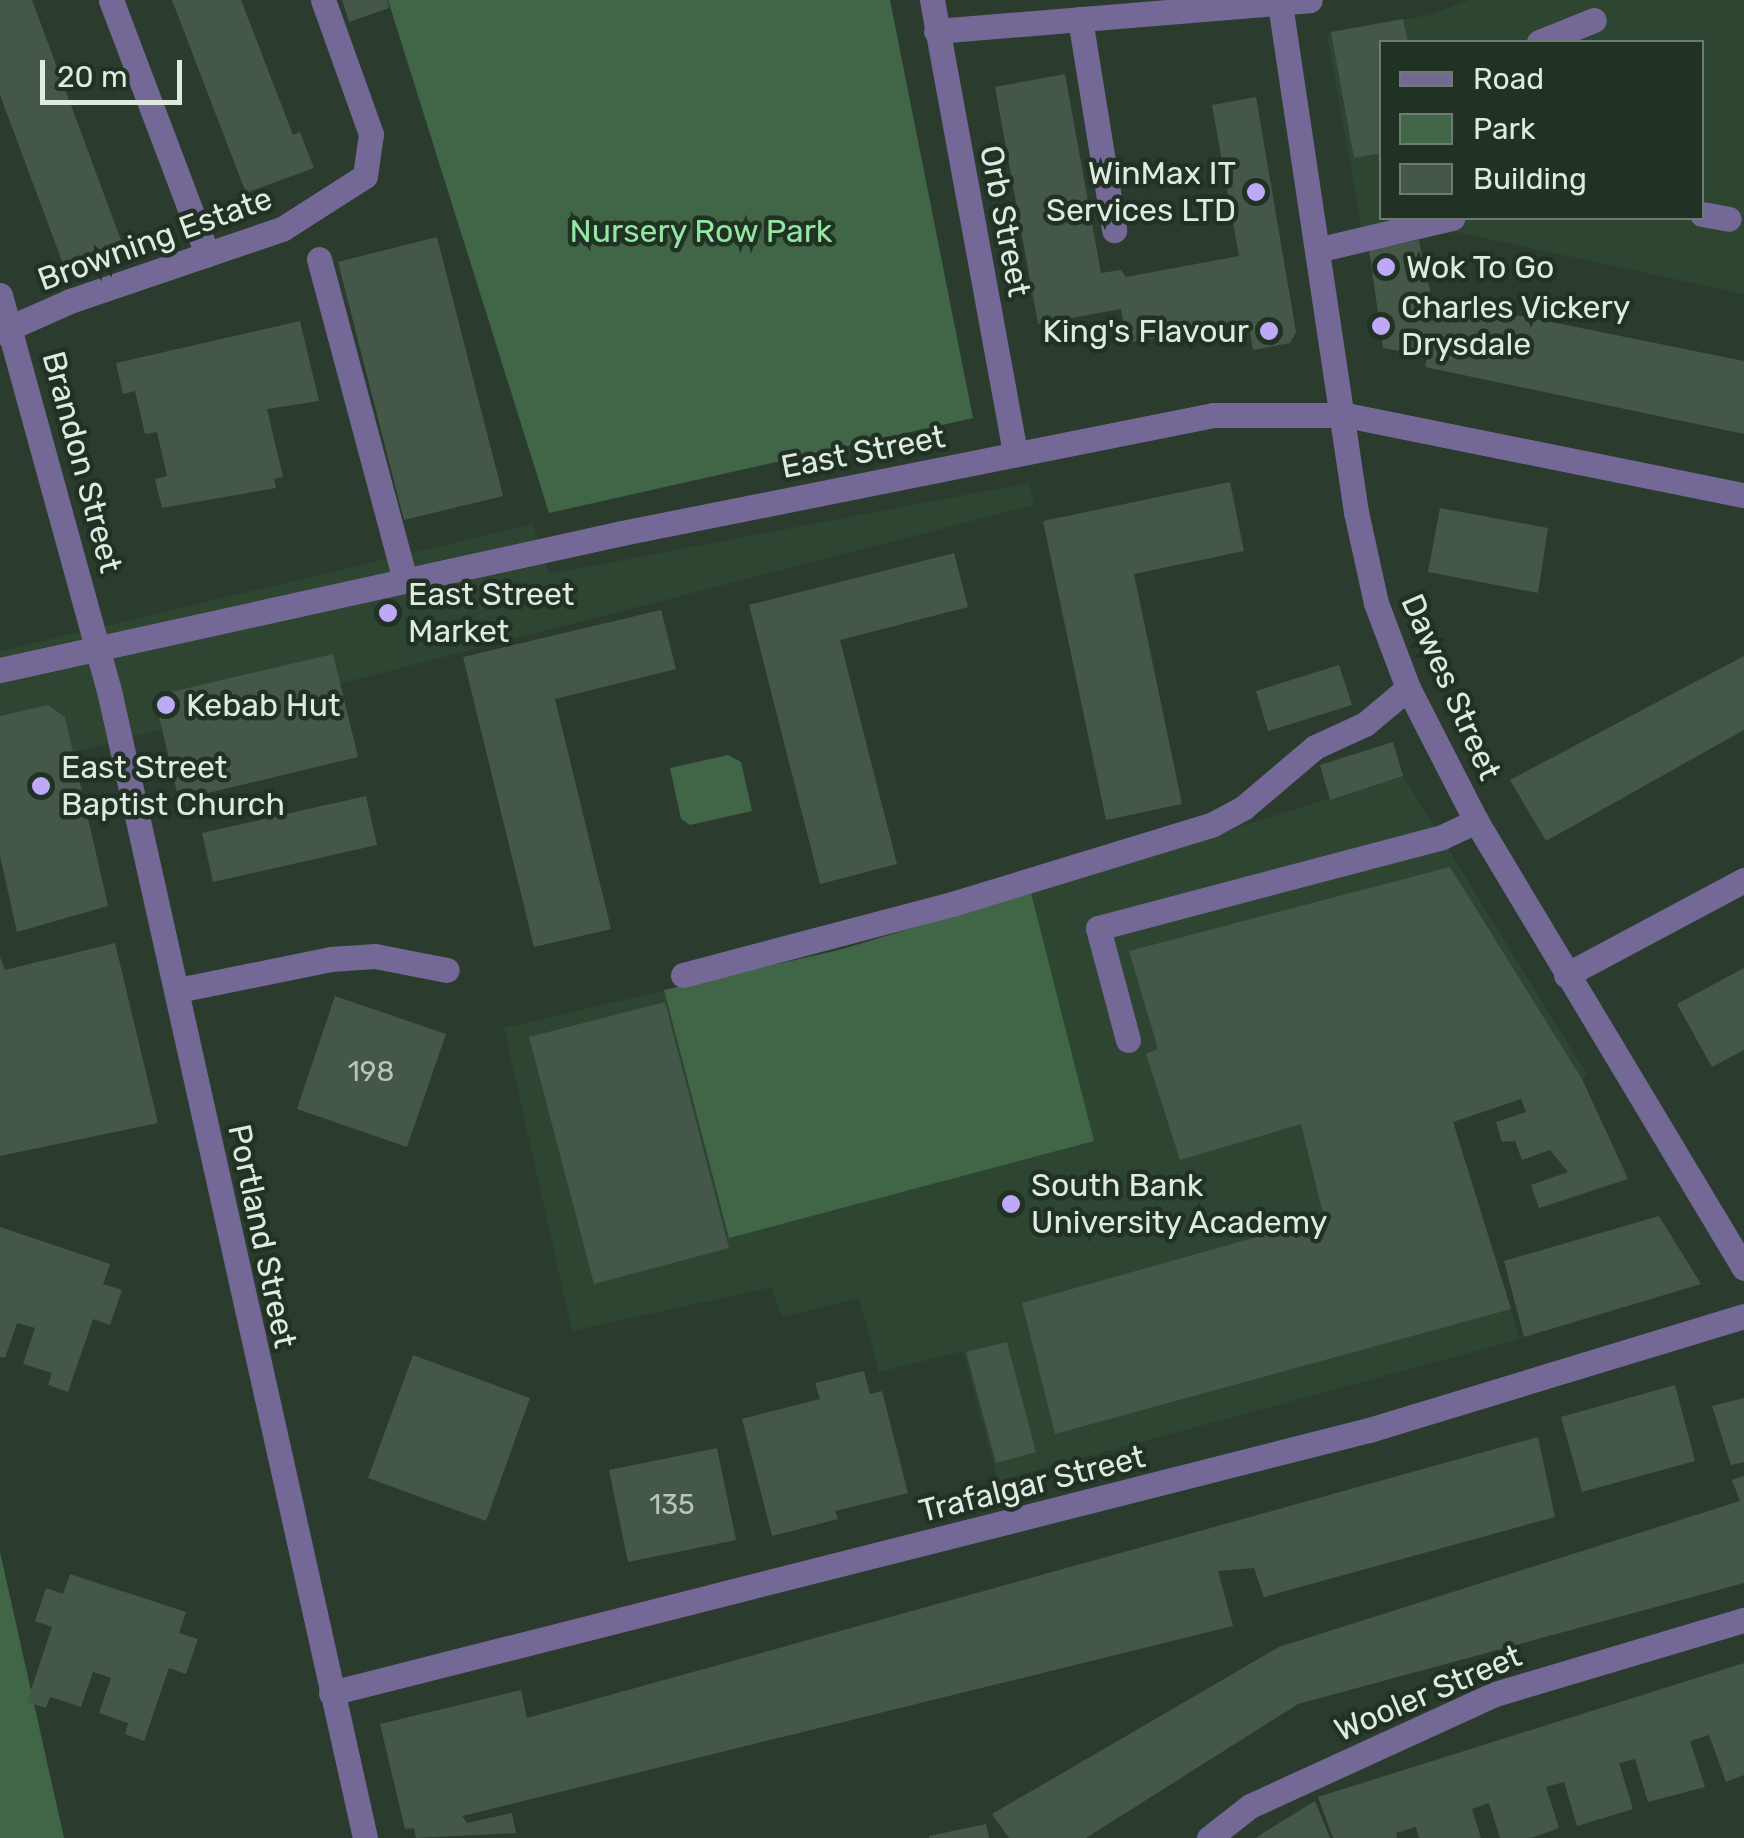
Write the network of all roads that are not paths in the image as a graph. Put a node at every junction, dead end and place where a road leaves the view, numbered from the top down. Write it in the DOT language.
graph roads {
  1 [pos="111,0"];
  2 [pos="323,0"];
  3 [pos="932,0"];
  4 [pos="1310,0"];
  5 [pos="1280,4"];
  6 [pos="1080,20"];
  7 [pos="1594,20"];
  8 [pos="936,30"];
  9 [pos="1544,40"];
  10 [pos="1704,214"];
  11 [pos="1729,219"];
  12 [pos="1444,220"];
  13 [pos="1114,230"];
  14 [pos="1321,249"];
  15 [pos="207,254"];
  16 [pos="319,259"];
  17 [pos="0,294"];
  18 [pos="6,331"];
  19 [pos="1346,414"];
  20 [pos="1016,454"];
  21 [pos="1744,495"];
  22 [pos="405,580"];
  23 [pos="98,647"];
  24 [pos="0,670"];
  25 [pos="1408,688"];
  26 [pos="1476,821"];
  27 [pos="1744,880"];
  28 [pos="447,970"];
  29 [pos="683,975"];
  30 [pos="1566,975"];
  31 [pos="178,990"];
  32 [pos="1128,1040"];
  33 [pos="1741,1259"];
  34 [pos="1744,1316"];
  35 [pos="1744,1620"];
  36 [pos="331,1692"];
  37 [pos="365,1838"];
  38 [pos="1208,1838"];
  1 -- 15 [label="street"];
  2 -- 15 [label="street, Browning Estate"];
  3 -- 8 [label="street, Orb Street"];
  4 -- 5 [label="street"];
  5 -- 6 [label="street"];
  5 -- 14 [label="street, Dawes Street"];
  6 -- 8 [label="street"];
  6 -- 13 [label="street"];
  7 -- 9 [label="street"];
  8 -- 20 [label="street, Orb Street"];
  10 -- 11 [label="street"];
  12 -- 14 [label="street"];
  14 -- 19 [label="street, Dawes Street"];
  15 -- 18 [label="street, Browning Estate"];
  16 -- 22 [label="street"];
  17 -- 18 [label="street, Brandon Street"];
  18 -- 23 [label="street, Brandon Street"];
  19 -- 20 [label="street, East Street"];
  19 -- 21 [label="street, East Street"];
  19 -- 25 [label="street, Dawes Street"];
  20 -- 22 [label="street, East Street"];
  22 -- 23 [label="street, East Street"];
  23 -- 24 [label="street, East Street"];
  23 -- 31 [label="street, Portland Street"];
  25 -- 26 [label="street, Dawes Street"];
  25 -- 29 [label="street"];
  26 -- 30 [label="street, Dawes Street"];
  26 -- 32 [label="street"];
  27 -- 30 [label="street"];
  28 -- 31 [label="street"];
  30 -- 33 [label="street, Dawes Street"];
  31 -- 36 [label="street, Portland Street"];
  34 -- 36 [label="street, Trafalgar Street"];
  35 -- 38 [label="street, Wooler Street"];
  36 -- 37 [label="street, Portland Street"];
}
